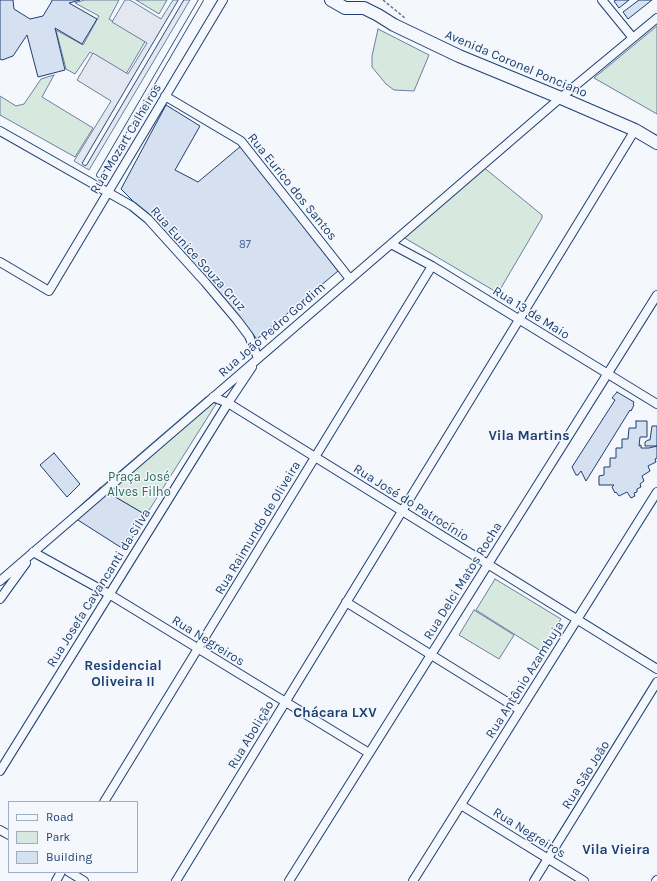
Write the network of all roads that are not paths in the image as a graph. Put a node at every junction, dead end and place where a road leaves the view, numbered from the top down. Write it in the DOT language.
graph roads {
  1 [pos="181,0"];
  2 [pos="201,0"];
  3 [pos="223,0"];
  4 [pos="331,0"];
  5 [pos="602,0"];
  6 [pos="362,4"];
  7 [pos="657,18"];
  8 [pos="633,38"];
  9 [pos="165,96"];
  10 [pos="561,98"];
  11 [pos="635,130"];
  12 [pos="0,131"];
  13 [pos="657,143"];
  14 [pos="85,163"];
  15 [pos="100,175"];
  16 [pos="108,193"];
  17 [pos="391,244"];
  18 [pos="0,262"];
  19 [pos="432,266"];
  20 [pos="350,279"];
  21 [pos="657,295"];
  22 [pos="519,319"];
  23 [pos="258,358"];
  24 [pos="608,374"];
  25 [pos="213,397"];
  26 [pos="228,403"];
  27 [pos="657,404"];
  28 [pos="315,457"];
  29 [pos="657,492"];
  30 [pos="402,511"];
  31 [pos="33,552"];
  32 [pos="488,564"];
  33 [pos="0,581"];
  34 [pos="109,594"];
  35 [pos="0,599"];
  36 [pos="346,602"];
  37 [pos="577,619"];
  38 [pos="198,648"];
  39 [pos="431,655"];
  40 [pos="657,669"];
  41 [pos="657,682"];
  42 [pos="285,702"];
  43 [pos="520,710"];
  44 [pos="369,753"];
  45 [pos="0,771"];
  46 [pos="105,801"];
  47 [pos="461,804"];
  48 [pos="548,859"];
  49 [pos="71,873"];
  50 [pos="84,881"];
  51 [pos="176,881"];
  52 [pos="288,881"];
  53 [pos="413,881"];
  54 [pos="534,881"];
  55 [pos="584,881"];
  1 -- 14 [label="lane"];
  2 -- 15 [label="lane"];
  3 -- 9 [label="street, Rua Mozart Calheiros"];
  4 -- 6 [label="main road, Avenida Coronel Ponciano"];
  5 -- 8 [label="street"];
  6 -- 10 [label="main road, Avenida Coronel Ponciano"];
  7 -- 8 [label="street, Rua João Pedro Gordim"];
  8 -- 10 [label="street, Rua João Pedro Gordim"];
  9 -- 16 [label="street, Rua Mozart Calheiros"];
  9 -- 20 [label="street, Rua Eurico dos Santos"];
  10 -- 11 [label="main road, Avenida Coronel Ponciano"];
  10 -- 17 [label="street, Rua João Pedro Gordim"];
  11 -- 13 [label="main road, Avenida Coronel Ponciano"];
  11 -- 22 [label="street, Rua Abolição"];
  12 -- 16 [label="street, Rua Eunice Souza Cruz"];
  16 -- 18 [label="street, Rua Mozart Calheiros"];
  16 -- 23 [label="street, Rua Eunice Souza Cruz"];
  17 -- 19 [label="street, Rua 13 de Maio"];
  17 -- 20 [label="street, Rua João Pedro Gordim"];
  19 -- 22 [label="street, Rua 13 de Maio"];
  19 -- 28 [label="street, Rua Raimundo de Oliveira"];
  20 -- 23 [label="street, Rua João Pedro Gordim"];
  21 -- 24 [label="street, Rua Delci Matos Rocha"];
  22 -- 24 [label="street, Rua 13 de Maio"];
  22 -- 30 [label="street, Rua Abolição"];
  23 -- 25 [label="street, Rua João Pedro Gordim"];
  23 -- 26 [label="street, Rua Josefa Cavancanti da Silva"];
  24 -- 27 [label="street, Rua 13 de Maio"];
  24 -- 32 [label="street, Rua Delci Matos Rocha"];
  25 -- 26 [label="street, Rua José do Patrocínio"];
  25 -- 31 [label="street, Rua João Pedro Gordim"];
  26 -- 28 [label="street, Rua José do Patrocínio"];
  26 -- 34 [label="street, Rua Josefa Cavancanti da Silva"];
  28 -- 30 [label="street, Rua José do Patrocínio"];
  28 -- 38 [label="street, Rua Raimundo de Oliveira"];
  29 -- 37 [label="street, Rua Antônio Azambuja"];
  30 -- 32 [label="street, Rua José do Patrocínio"];
  30 -- 36 [label="street, Rua Abolição"];
  31 -- 33 [label="street, Rua João Pedro Gordim"];
  31 -- 34 [label="street, Rua Negreiros"];
  31 -- 35 [label="street"];
  32 -- 37 [label="street, Rua José do Patrocínio"];
  32 -- 39 [label="street, Rua Delci Matos Rocha"];
  34 -- 38 [label="street, Rua Negreiros"];
  34 -- 45 [label="street, Rua Josefa Cavancanti da Silva"];
  36 -- 39 [label="street"];
  36 -- 42 [label="street, Rua Abolição"];
  37 -- 40 [label="street, Rua José do Patrocínio"];
  37 -- 43 [label="street, Rua Antônio Azambuja"];
  38 -- 42 [label="street, Rua Negreiros"];
  38 -- 46 [label="street, Rua Raimundo de Oliveira"];
  39 -- 43 [label="street"];
  39 -- 44 [label="street, Rua Delci Matos Rocha"];
  41 -- 48 [label="street, Rua São João"];
  42 -- 44 [label="street, Rua Negreiros"];
  42 -- 51 [label="street, Rua Abolição"];
  43 -- 47 [label="street, Rua Antônio Azambuja"];
  44 -- 52 [label="street, Rua Delci Matos Rocha"];
  47 -- 48 [label="street, Rua Negreiros"];
  47 -- 53 [label="street, Rua Antônio Azambuja"];
  48 -- 54 [label="street, Rua São João"];
  48 -- 55 [label="street, Rua Negreiros"];
  49 -- 50 [label="street"];
}
